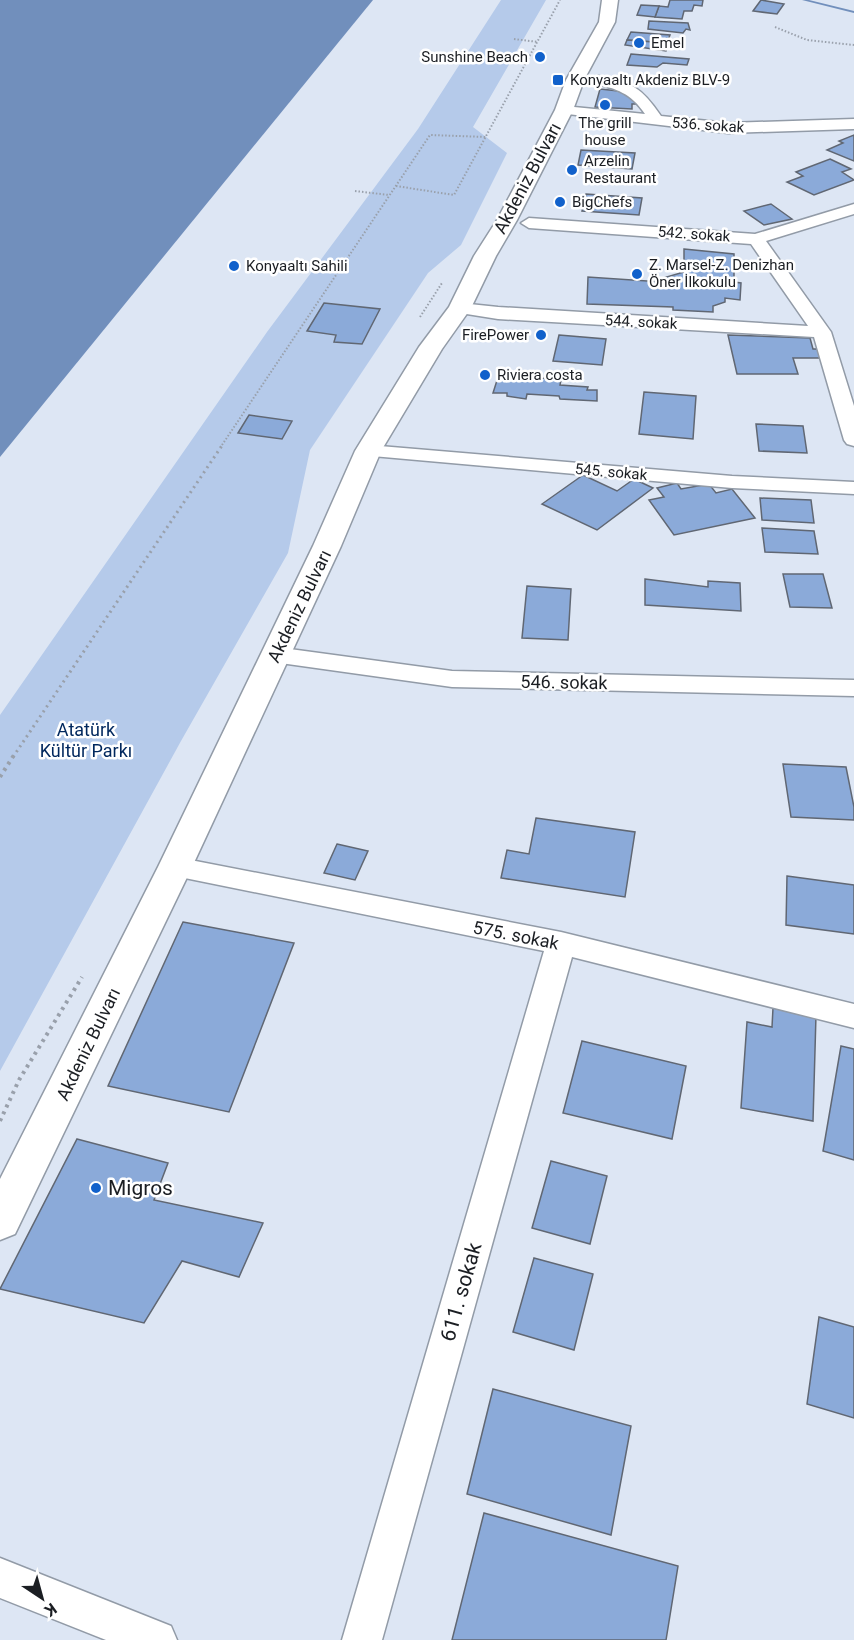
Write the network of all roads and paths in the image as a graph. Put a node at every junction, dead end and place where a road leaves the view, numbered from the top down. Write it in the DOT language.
graph roads {
  1 [pos="560,0"];
  2 [pos="610,0"];
  3 [pos="775,27"];
  4 [pos="514,39"];
  5 [pos="538,42"];
  6 [pos="854,45"];
  7 [pos="598,80"];
  8 [pos="564,110"];
  9 [pos="657,121"];
  10 [pos="854,124"];
  11 [pos="486,137"];
  12 [pos="396,186"];
  13 [pos="355,191"];
  14 [pos="389,195"];
  15 [pos="854,209"];
  16 [pos="530,222"];
  17 [pos="756,239"];
  18 [pos="460,308"];
  19 [pos="822,332"];
  20 [pos="845,375"];
  21 [pos="854,440"];
  22 [pos="368,451"];
  23 [pos="854,488"];
  24 [pos="274,656"];
  25 [pos="854,688"];
  26 [pos="0,777"];
  27 [pos="175,867"];
  28 [pos="561,944"];
  29 [pos="854,1016"];
  30 [pos="0,1221"];
  31 [pos="0,1578"];
  32 [pos="157,1640"];
  33 [pos="362,1640"];
  1 -- 5 [label="path"];
  2 -- 8 [label="main road, Akdeniz Bulvarı"];
  3 -- 6 [label="path"];
  4 -- 5 [label="path"];
  5 -- 11 [label="path"];
  7 -- 9 [label="street"];
  8 -- 9 [label="street, 536. sokak"];
  8 -- 18 [label="main road, Akdeniz Bulvarı"];
  9 -- 10 [label="street, 536. sokak"];
  11 -- 12 [label="path"];
  11 -- 12 [label="path"];
  12 -- 14 [label="path"];
  13 -- 14 [label="path"];
  14 -- 26 [label="path"];
  15 -- 17 [label="street, 542. sokak"];
  16 -- 17 [label="street, 542. sokak"];
  17 -- 19 [label="street"];
  18 -- 19 [label="street, 544. sokak"];
  18 -- 22 [label="main road, Akdeniz Bulvarı"];
  19 -- 20 [label="street"];
  20 -- 21 [label="street"];
  22 -- 23 [label="street, 545. sokak"];
  22 -- 24 [label="main road, Akdeniz Bulvarı"];
  24 -- 25 [label="street, 546. sokak"];
  24 -- 27 [label="main road, Akdeniz Bulvarı"];
  27 -- 28 [label="street, 575. sokak"];
  27 -- 30 [label="main road, Akdeniz Bulvarı"];
  28 -- 29 [label="street, 575. sokak"];
  28 -- 33 [label="street, 611. sokak"];
  31 -- 32 [label="street"];
}
